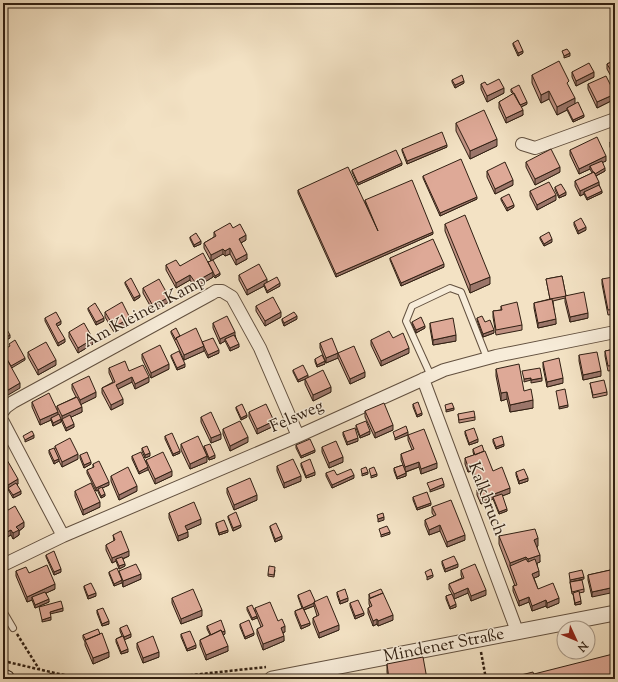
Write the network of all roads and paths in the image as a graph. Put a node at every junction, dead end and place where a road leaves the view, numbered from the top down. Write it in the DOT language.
graph roads {
  1 [pos="615,119"];
  2 [pos="522,144"];
  3 [pos="615,332"];
  4 [pos="487,358"];
  5 [pos="427,377"];
  6 [pos="3,411"];
  7 [pos="3,422"];
  8 [pos="298,436"];
  9 [pos="63,536"];
  10 [pos="3,565"];
  11 [pos="3,612"];
  12 [pos="615,613"];
  13 [pos="13,628"];
  14 [pos="517,631"];
  15 [pos="481,638"];
  16 [pos="3,661"];
  17 [pos="39,668"];
  18 [pos="51,673"];
  19 [pos="270,676"];
  20 [pos="3,678"];
  21 [pos="6,679"];
  22 [pos="49,679"];
  23 [pos="84,679"];
  24 [pos="155,679"];
  25 [pos="486,679"];
  1 -- 2 [label="street"];
  3 -- 4 [label="street, Felsweg"];
  4 -- 5 [label="street, Felsweg"];
  4 -- 5 [label="lane"];
  5 -- 8 [label="street, Felsweg"];
  5 -- 14 [label="street, Kalkbruch"];
  6 -- 8 [label="street, Am Kleinen Kamp"];
  7 -- 9 [label="street"];
  8 -- 9 [label="street, Felsweg"];
  9 -- 10 [label="street, Felsweg"];
  11 -- 13 [label="lane"];
  12 -- 14 [label="street, Mindener Straße"];
  13 -- 17 [label="path"];
  14 -- 15 [label="street, Mindener Straße"];
  15 -- 19 [label="street, Mindener Straße"];
  15 -- 25 [label="path"];
  16 -- 17 [label="path"];
  17 -- 18 [label="path"];
  18 -- 22 [label="path"];
  18 -- 23 [label="path"];
  19 -- 24 [label="path"];
  20 -- 21 [label="main road"];
}
